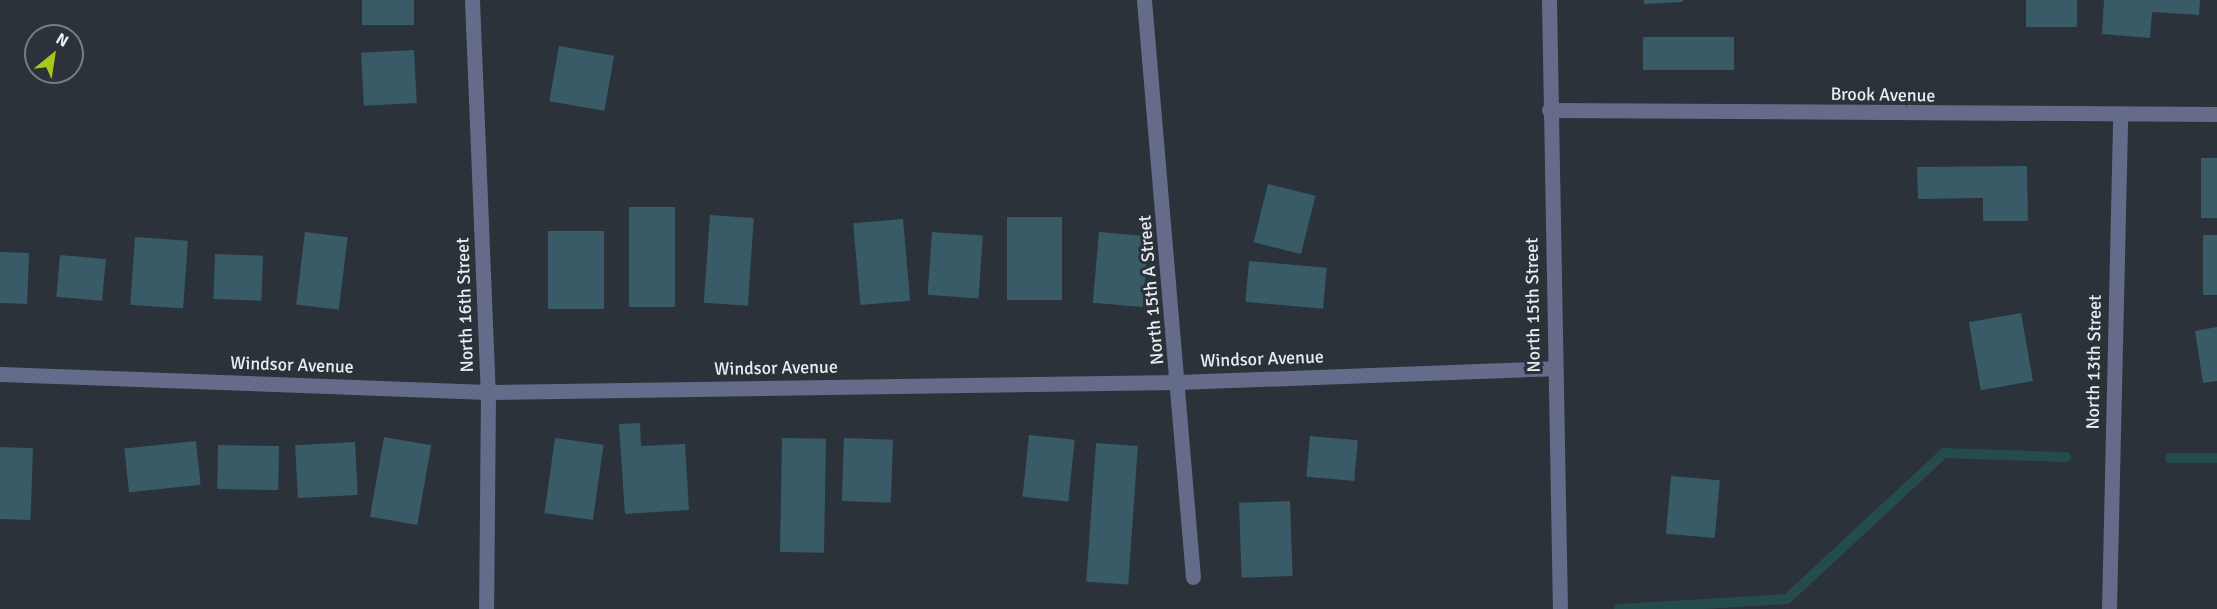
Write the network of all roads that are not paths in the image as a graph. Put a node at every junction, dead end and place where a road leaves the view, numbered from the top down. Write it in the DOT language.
graph roads {
  1 [pos="472,0"];
  2 [pos="1144,0"];
  3 [pos="1549,0"];
  4 [pos="1549,110"];
  5 [pos="2217,114"];
  6 [pos="2120,117"];
  7 [pos="1554,369"];
  8 [pos="0,374"];
  9 [pos="1179,382"];
  10 [pos="488,392"];
  11 [pos="1193,577"];
  12 [pos="486,609"];
  13 [pos="1560,609"];
  14 [pos="2109,609"];
  1 -- 10 [label="street, North 16th Street"];
  2 -- 9 [label="street, North 15th A Street"];
  3 -- 4 [label="street, North 15th Street"];
  4 -- 6 [label="street, Brook Avenue"];
  4 -- 7 [label="street, North 15th Street"];
  5 -- 6 [label="street, Brook Avenue"];
  6 -- 14 [label="street, North 13th Street"];
  7 -- 9 [label="street, Windsor Avenue"];
  7 -- 13 [label="street, North 15th Street"];
  8 -- 10 [label="street, Windsor Avenue"];
  9 -- 10 [label="street, Windsor Avenue"];
  9 -- 11 [label="street, North 15th A Street"];
  10 -- 12 [label="street, North 16th Street"];
}
